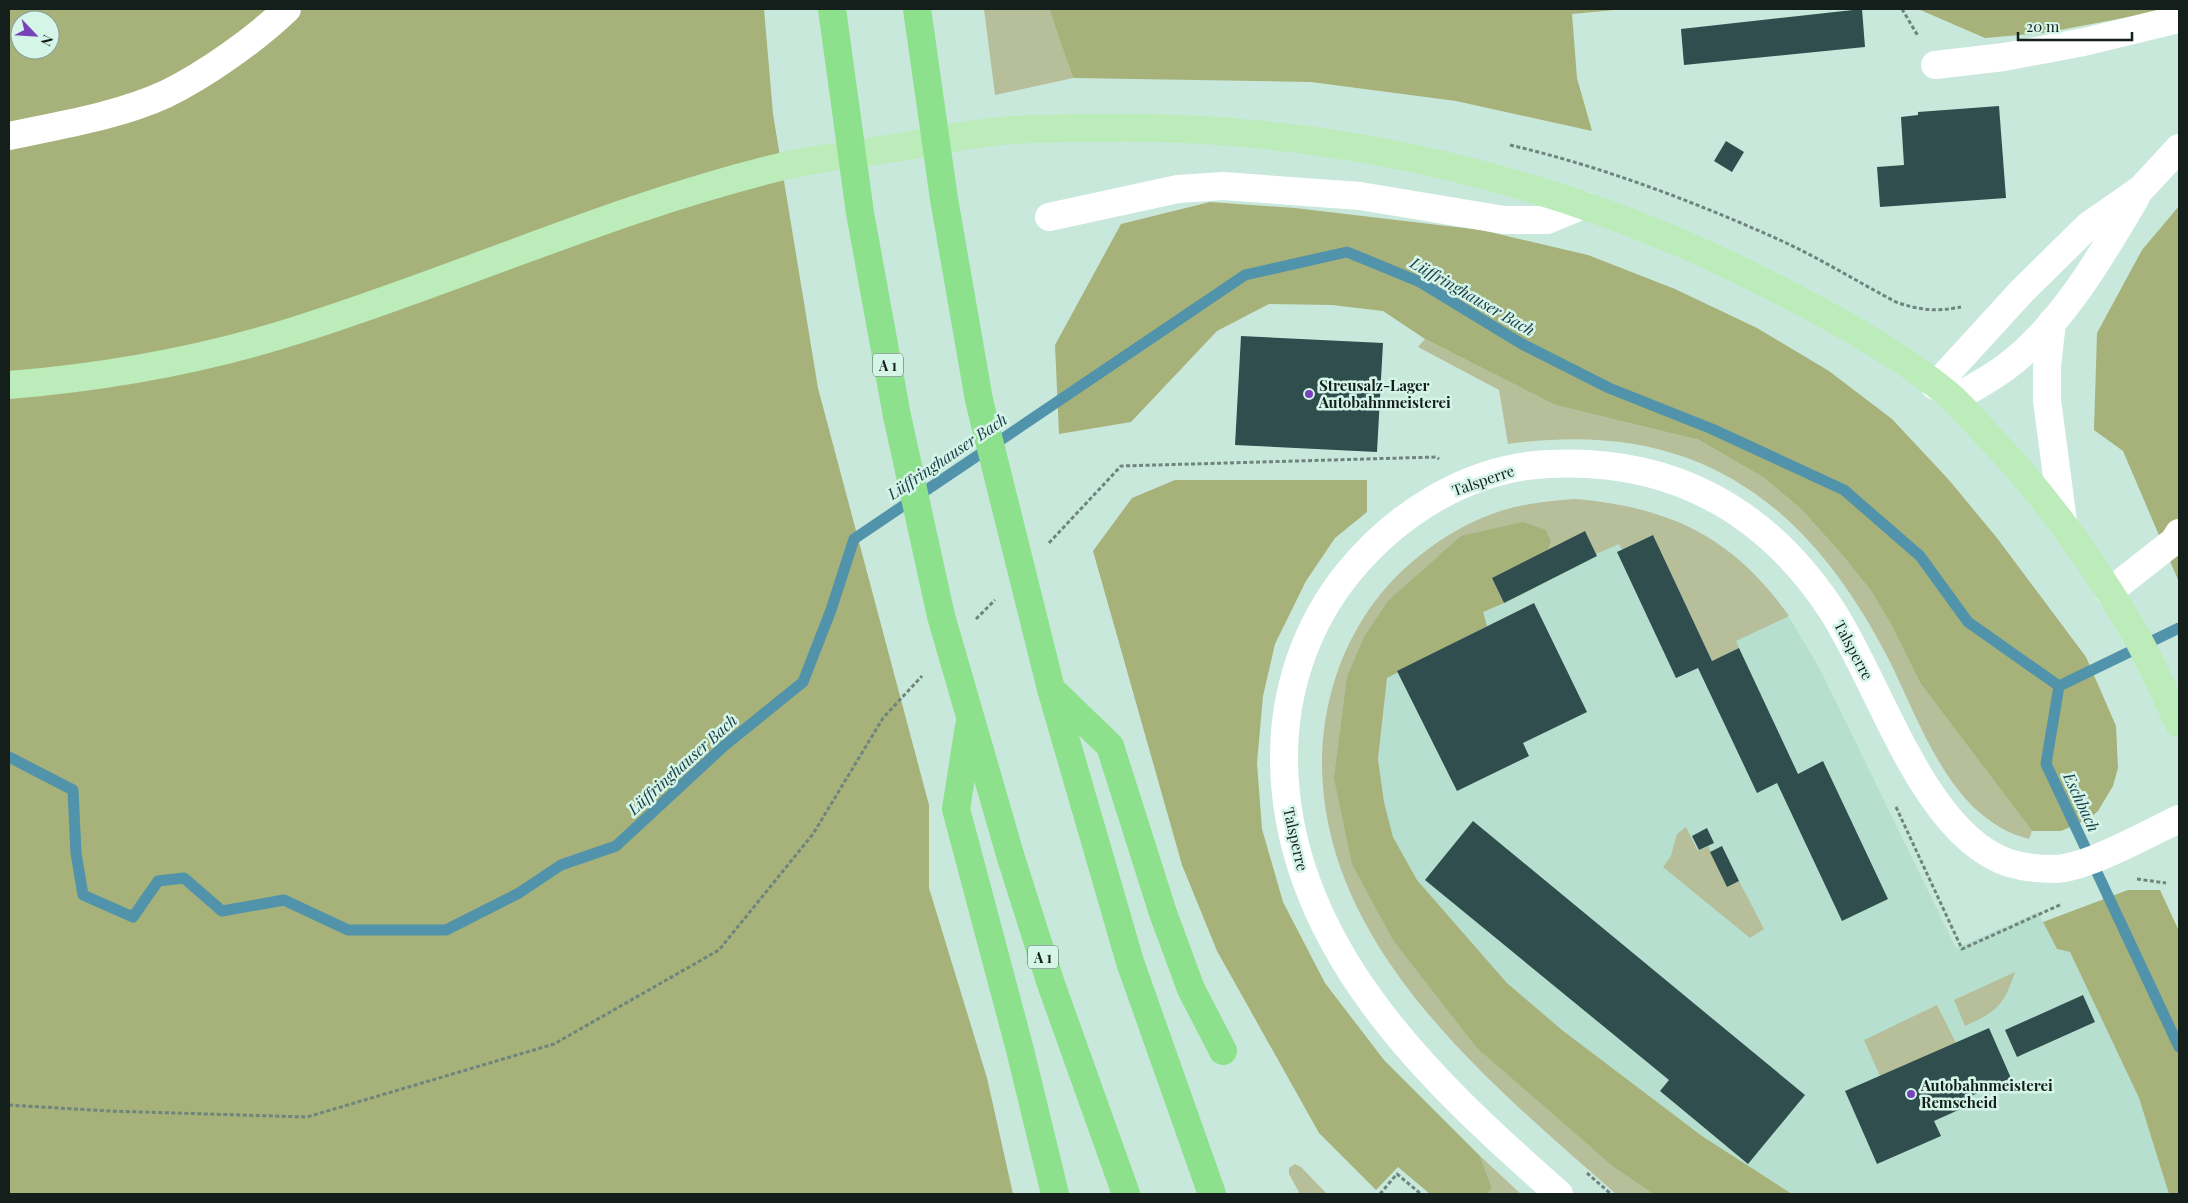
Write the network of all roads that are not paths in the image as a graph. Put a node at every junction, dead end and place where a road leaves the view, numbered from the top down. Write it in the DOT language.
graph roads {
  1 [pos="287,9"];
  2 [pos="832,9"];
  3 [pos="917,9"];
  4 [pos="2179,19"];
  5 [pos="1935,65"];
  6 [pos="9,136"];
  7 [pos="2179,148"];
  8 [pos="2141,189"];
  9 [pos="1584,205"];
  10 [pos="1049,217"];
  11 [pos="2052,322"];
  12 [pos="9,385"];
  13 [pos="1944,392"];
  14 [pos="2063,522"];
  15 [pos="2179,533"];
  16 [pos="2109,592"];
  17 [pos="1051,689"];
  18 [pos="970,717"];
  19 [pos="2179,724"];
  20 [pos="2179,818"];
  21 [pos="1223,1051"];
  22 [pos="1055,1194"];
  23 [pos="1126,1194"];
  24 [pos="1212,1194"];
  25 [pos="1559,1194"];
  1 -- 6 [label="street"];
  2 -- 18 [label="highway, A 1"];
  3 -- 17 [label="highway"];
  4 -- 5 [label="street"];
  7 -- 8 [label="street"];
  8 -- 11 [label="street"];
  8 -- 13 [label="street"];
  9 -- 10 [label="street"];
  9 -- 12 [label="main road"];
  9 -- 13 [label="main road"];
  11 -- 13 [label="street"];
  11 -- 14 [label="street"];
  13 -- 14 [label="main road"];
  14 -- 16 [label="main road"];
  15 -- 16 [label="street"];
  16 -- 19 [label="main road"];
  17 -- 21 [label="highway"];
  17 -- 24 [label="highway"];
  18 -- 22 [label="highway"];
  18 -- 23 [label="highway, A 1"];
  20 -- 25 [label="street, Talsperre"];
}
